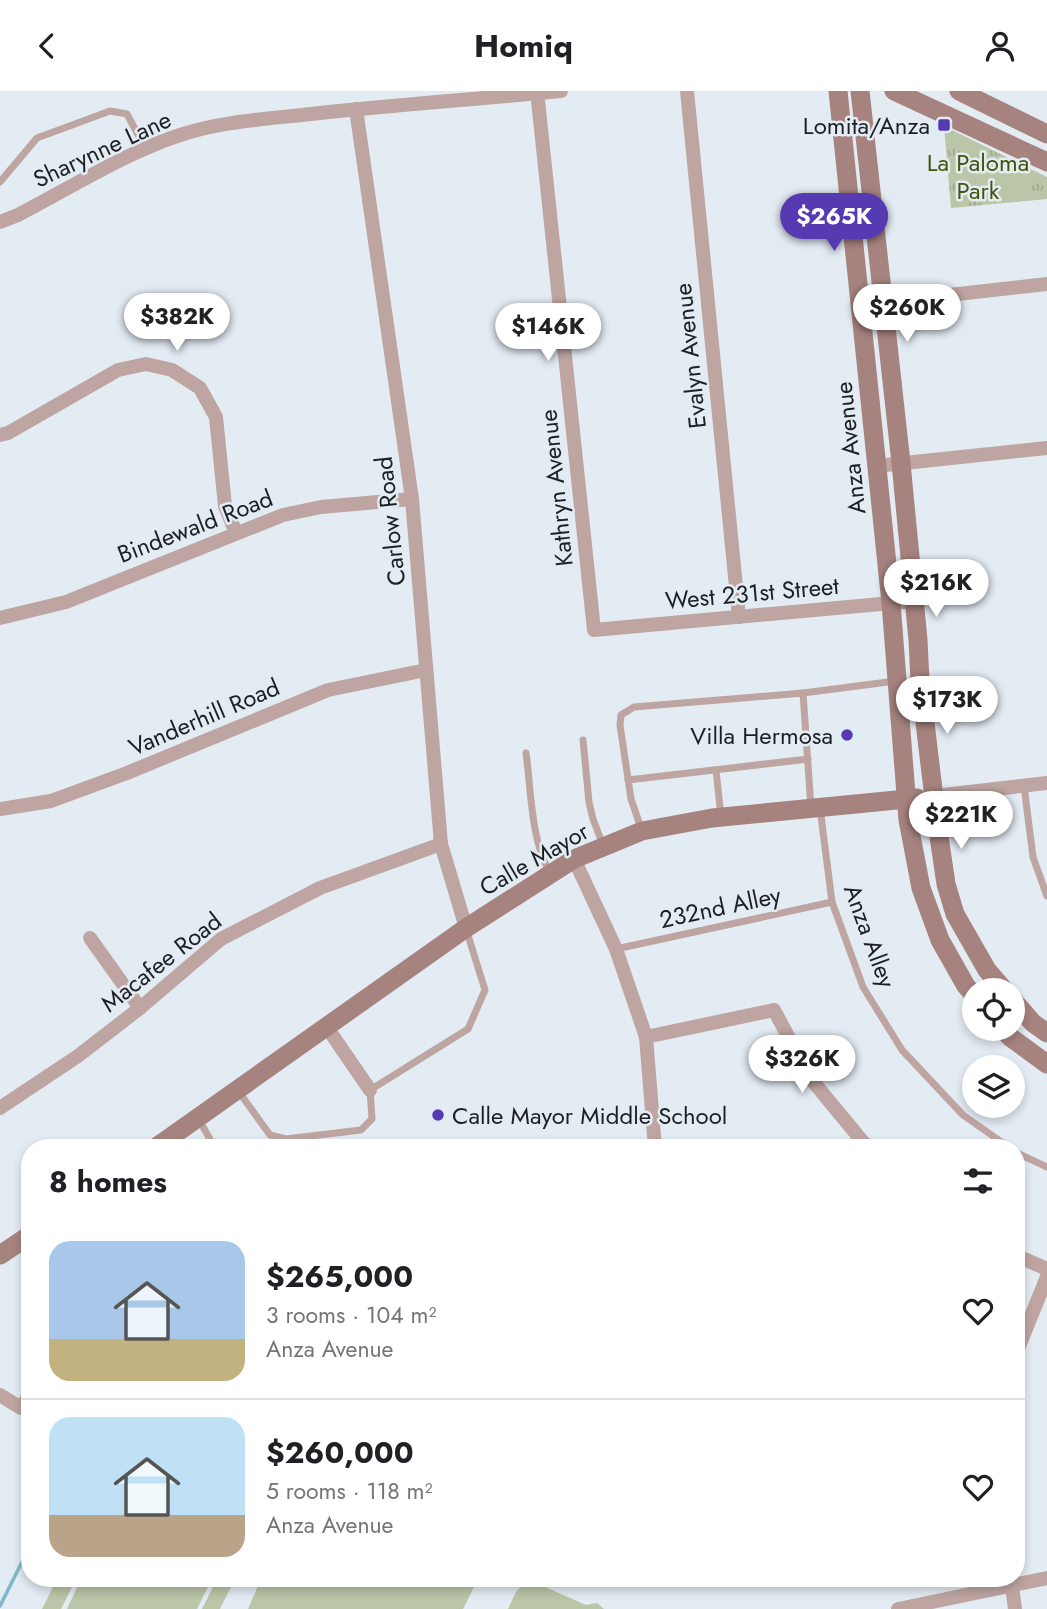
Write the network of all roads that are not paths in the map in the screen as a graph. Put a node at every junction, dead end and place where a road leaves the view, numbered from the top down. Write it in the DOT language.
graph roads {
  1 [pos="561,91"];
  2 [pos="687,91"];
  3 [pos="838,91"];
  4 [pos="860,91"];
  5 [pos="894,91"];
  6 [pos="959,91"];
  7 [pos="537,92"];
  8 [pos="449,96"];
  9 [pos="356,109"];
  10 [pos="1047,134"];
  11 [pos="145,148"];
  12 [pos="1047,162"];
  13 [pos="0,181"];
  14 [pos="0,222"];
  15 [pos="1047,284"];
  16 [pos="883,303"];
  17 [pos="860,305"];
  18 [pos="0,435"];
  19 [pos="1047,448"];
  20 [pos="901,463"];
  21 [pos="876,466"];
  22 [pos="412,499"];
  23 [pos="236,533"];
  24 [pos="914,600"];
  25 [pos="891,603"];
  26 [pos="739,617"];
  27 [pos="0,618"];
  28 [pos="594,631"];
  29 [pos="426,670"];
  30 [pos="897,681"];
  31 [pos="803,693"];
  32 [pos="583,740"];
  33 [pos="526,753"];
  34 [pos="808,759"];
  35 [pos="716,770"];
  36 [pos="628,780"];
  37 [pos="1047,783"];
  38 [pos="1024,785"];
  39 [pos="934,796"];
  40 [pos="907,799"];
  41 [pos="815,808"];
  42 [pos="0,809"];
  43 [pos="721,818"];
  44 [pos="642,831"];
  45 [pos="441,844"];
  46 [pos="604,847"];
  47 [pos="574,859"];
  48 [pos="551,874"];
  49 [pos="1047,896"];
  50 [pos="832,902"];
  51 [pos="466,928"];
  52 [pos="90,938"];
  53 [pos="617,949"];
  54 [pos="993,978"];
  55 [pos="962,979"];
  56 [pos="140,1008"];
  57 [pos="1025,1014"];
  58 [pos="326,1026"];
  59 [pos="1047,1033"];
  60 [pos="646,1037"];
  61 [pos="1015,1041"];
  62 [pos="1047,1064"];
  63 [pos="237,1089"];
  64 [pos="370,1090"];
  65 [pos="0,1108"];
  66 [pos="197,1118"];
  67 [pos="168,1139"];
  68 [pos="210,1139"];
  69 [pos="654,1139"];
  70 [pos="861,1139"];
  71 [pos="997,1139"];
  72 [pos="1025,1157"];
  73 [pos="1047,1167"];
  74 [pos="21,1241"];
  75 [pos="0,1255"];
  76 [pos="1025,1259"];
  77 [pos="1047,1269"];
  78 [pos="1047,1277"];
  79 [pos="1025,1331"];
  80 [pos="0,1395"];
  81 [pos="21,1408"];
  82 [pos="1047,1578"];
  83 [pos="1025,1583"];
  84 [pos="1007,1587"];
  85 [pos="1012,1587"];
  86 [pos="898,1609"];
  87 [pos="1015,1609"];
  1 -- 7 [label="street, Sharynne Lane"];
  2 -- 26 [label="street, Evalyn Avenue"];
  3 -- 17 [label="main road, Anza Avenue"];
  4 -- 16 [label="main road, Anza Avenue"];
  5 -- 12 [label="main road"];
  6 -- 10 [label="main road"];
  7 -- 8 [label="street, Sharynne Lane"];
  7 -- 28 [label="street, Kathryn Avenue"];
  8 -- 9 [label="street, Sharynne Lane"];
  9 -- 11 [label="street, Sharynne Lane"];
  9 -- 22 [label="street, Carlow Road"];
  11 -- 13 [label="lane"];
  11 -- 14 [label="street, Sharynne Lane"];
  15 -- 16 [label="street"];
  16 -- 17 [label="street"];
  16 -- 20 [label="main road, Anza Avenue"];
  17 -- 21 [label="main road, Anza Avenue"];
  18 -- 23 [label="street"];
  19 -- 20 [label="street"];
  20 -- 21 [label="street"];
  20 -- 24 [label="main road, Anza Avenue"];
  21 -- 25 [label="main road, Anza Avenue"];
  22 -- 23 [label="street, Bindewald Road"];
  22 -- 29 [label="street, Carlow Road"];
  23 -- 27 [label="street, Bindewald Road"];
  24 -- 25 [label="street, West 231st Street"];
  24 -- 39 [label="main road, Anza Avenue"];
  25 -- 26 [label="street, West 231st Street"];
  25 -- 30 [label="main road, Anza Avenue"];
  26 -- 28 [label="street, West 231st Street"];
  29 -- 42 [label="street, Vanderhill Road"];
  29 -- 45 [label="street, Carlow Road"];
  30 -- 31 [label="lane"];
  30 -- 40 [label="main road, Anza Avenue"];
  31 -- 34 [label="lane, Anza Alley"];
  31 -- 36 [label="lane"];
  32 -- 46 [label="lane"];
  33 -- 48 [label="lane"];
  34 -- 35 [label="lane"];
  34 -- 41 [label="lane, Anza Alley"];
  35 -- 36 [label="lane"];
  35 -- 43 [label="lane"];
  36 -- 44 [label="lane"];
  37 -- 38 [label="street, Calle Mayor"];
  38 -- 39 [label="street, Calle Mayor"];
  38 -- 49 [label="lane"];
  39 -- 40 [label="main road, Calle Mayor"];
  39 -- 54 [label="main road, Anza Avenue"];
  40 -- 41 [label="main road, Calle Mayor"];
  40 -- 55 [label="main road, Anza Avenue"];
  41 -- 43 [label="main road, Calle Mayor"];
  41 -- 50 [label="lane, Anza Alley"];
  43 -- 44 [label="main road, Calle Mayor"];
  44 -- 46 [label="main road, Calle Mayor"];
  45 -- 51 [label="street, Carlow Road"];
  45 -- 56 [label="street, Macafee Road"];
  46 -- 47 [label="main road, Calle Mayor"];
  47 -- 48 [label="main road, Calle Mayor"];
  47 -- 53 [label="street"];
  48 -- 51 [label="main road, Calle Mayor"];
  50 -- 53 [label="lane, 232nd Alley"];
  50 -- 71 [label="lane, Anza Alley"];
  51 -- 58 [label="main road, Calle Mayor"];
  51 -- 64 [label="lane"];
  52 -- 56 [label="street"];
  53 -- 60 [label="street"];
  56 -- 65 [label="street, Macafee Road"];
  57 -- 59 [label="main road"];
  58 -- 63 [label="main road, Calle Mayor"];
  58 -- 64 [label="street"];
  60 -- 69 [label="street"];
  60 -- 70 [label="street"];
  61 -- 62 [label="main road"];
  63 -- 64 [label="lane"];
  63 -- 66 [label="main road, Calle Mayor"];
  66 -- 67 [label="main road, Calle Mayor"];
  66 -- 68 [label="lane"];
  72 -- 73 [label="lane"];
  74 -- 75 [label="main road"];
  76 -- 77 [label="street"];
  78 -- 79 [label="street"];
  80 -- 81 [label="street"];
  82 -- 83 [label="street"];
  84 -- 86 [label="street"];
  85 -- 87 [label="street"];
}
